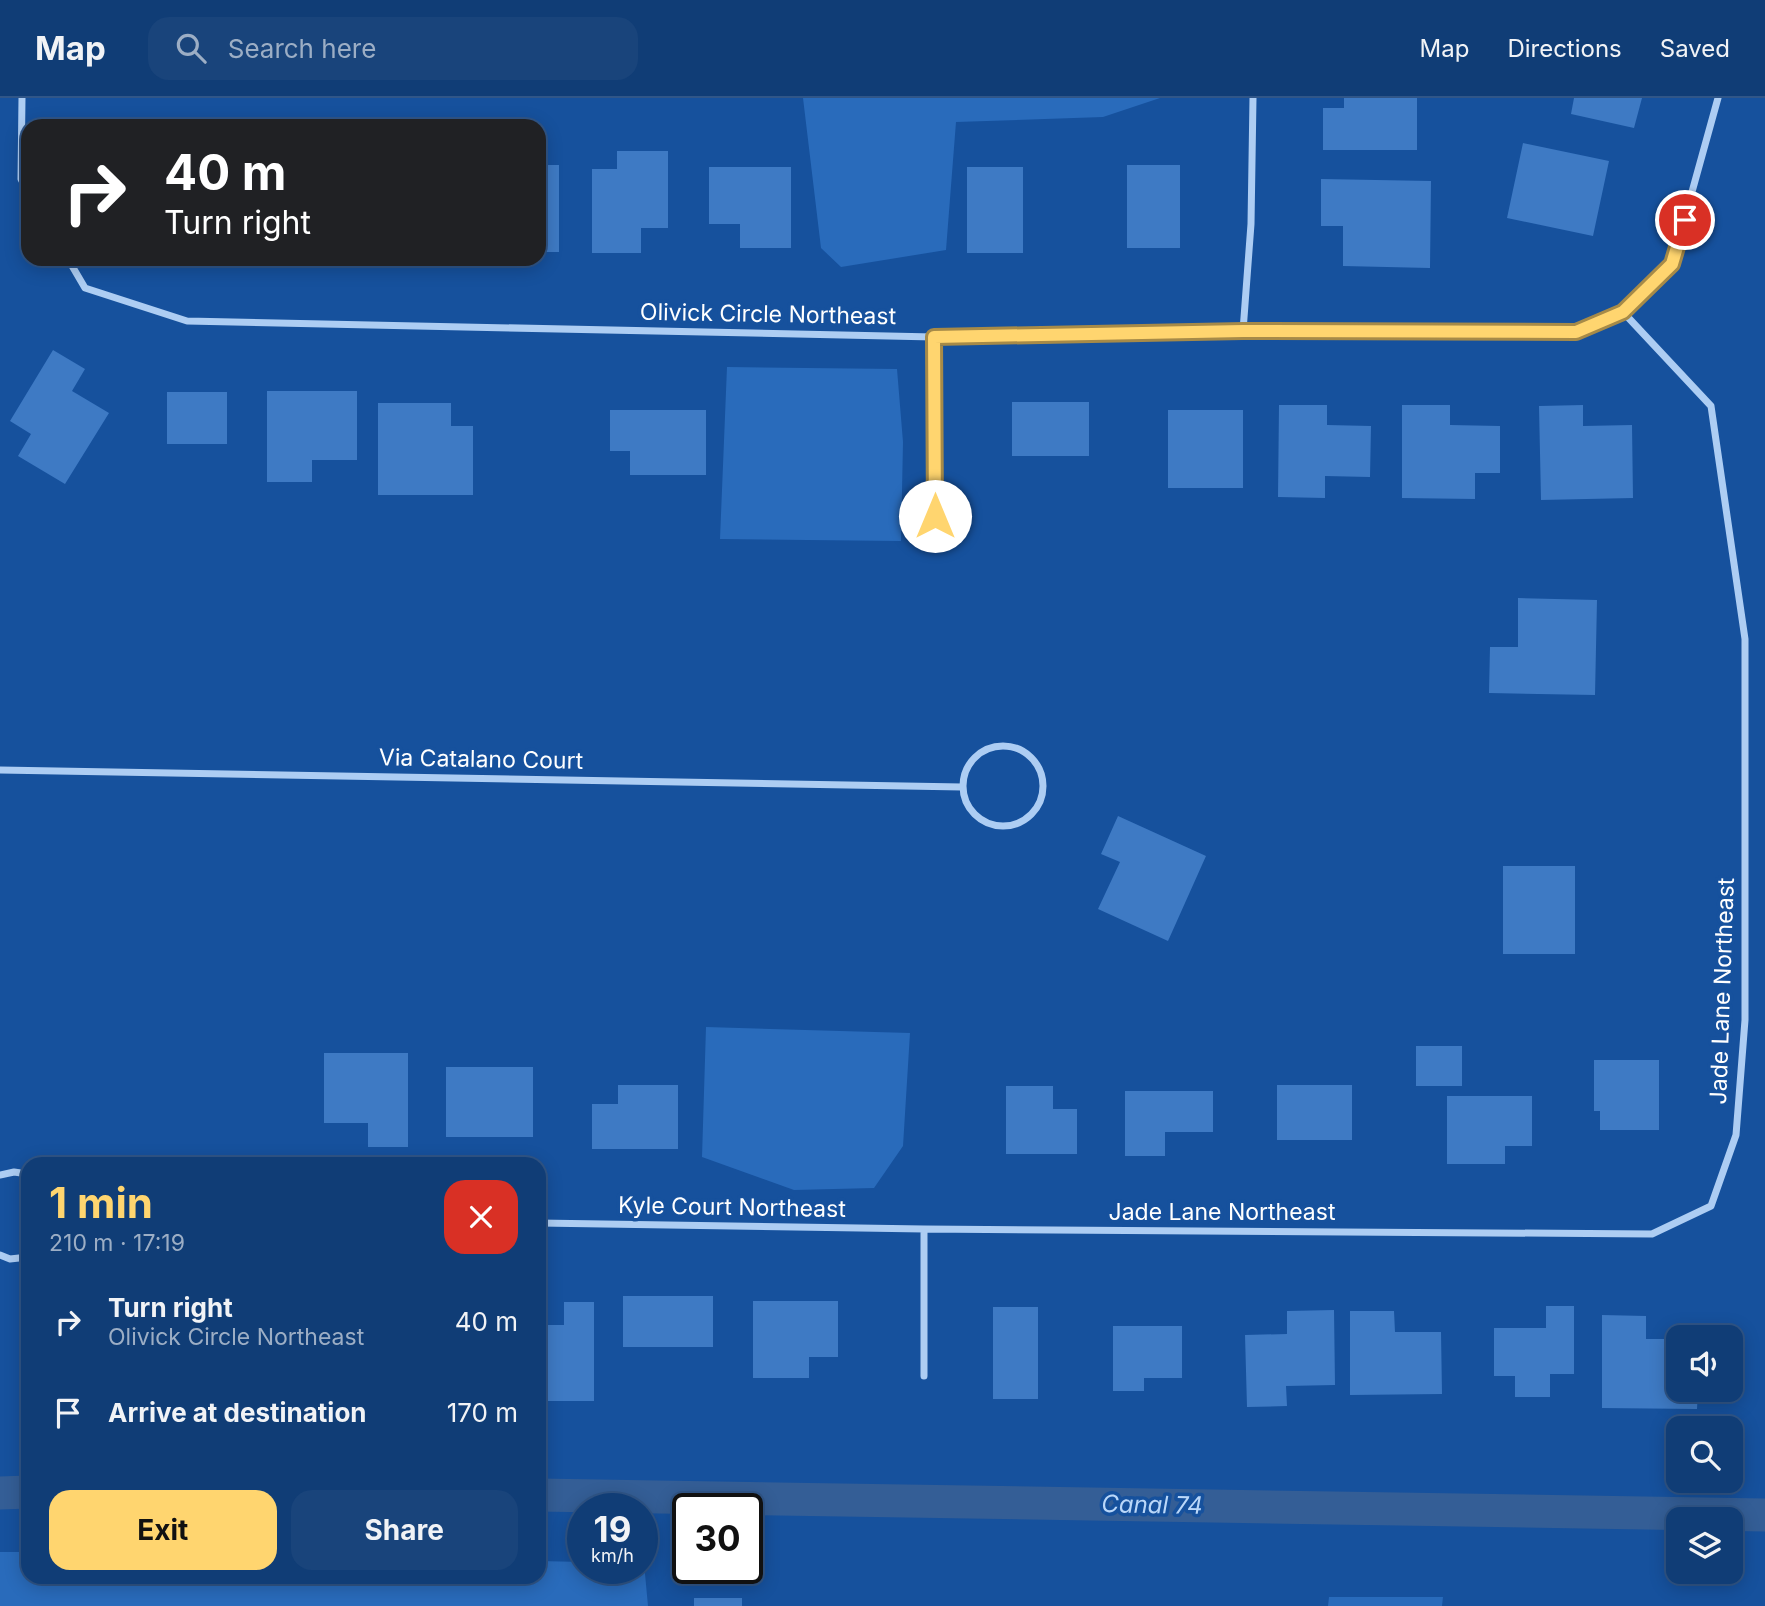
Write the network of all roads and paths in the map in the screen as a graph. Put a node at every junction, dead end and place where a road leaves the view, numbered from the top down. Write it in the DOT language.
graph roads {
  1 [pos="22,98"];
  2 [pos="1253,98"];
  3 [pos="1718,98"];
  4 [pos="22,119"];
  5 [pos="72,266"];
  6 [pos="1623,312"];
  7 [pos="1243,331"];
  8 [pos="934,337"];
  9 [pos="935,516"];
  10 [pos="0,770"];
  11 [pos="962,787"];
  12 [pos="21,1173"];
  13 [pos="0,1175"];
  14 [pos="546,1223"];
  15 [pos="925,1229"];
  16 [pos="0,1255"];
  17 [pos="21,1258"];
  18 [pos="924,1376"];
  1 -- 4 [label="street"];
  2 -- 7 [label="street"];
  3 -- 6 [label="street, Olivick Circle Northeast"];
  5 -- 8 [label="street, Olivick Circle Northeast"];
  6 -- 7 [label="street, Olivick Circle Northeast"];
  6 -- 15 [label="street, Jade Lane Northeast"];
  7 -- 8 [label="street, Olivick Circle Northeast"];
  8 -- 9 [label="street"];
  10 -- 11 [label="street, Via Catalano Court"];
  11 -- 11 [label="street"];
  12 -- 13 [label="street"];
  14 -- 15 [label="street, Kyle Court Northeast"];
  15 -- 18 [label="street"];
  16 -- 17 [label="street"];
}
